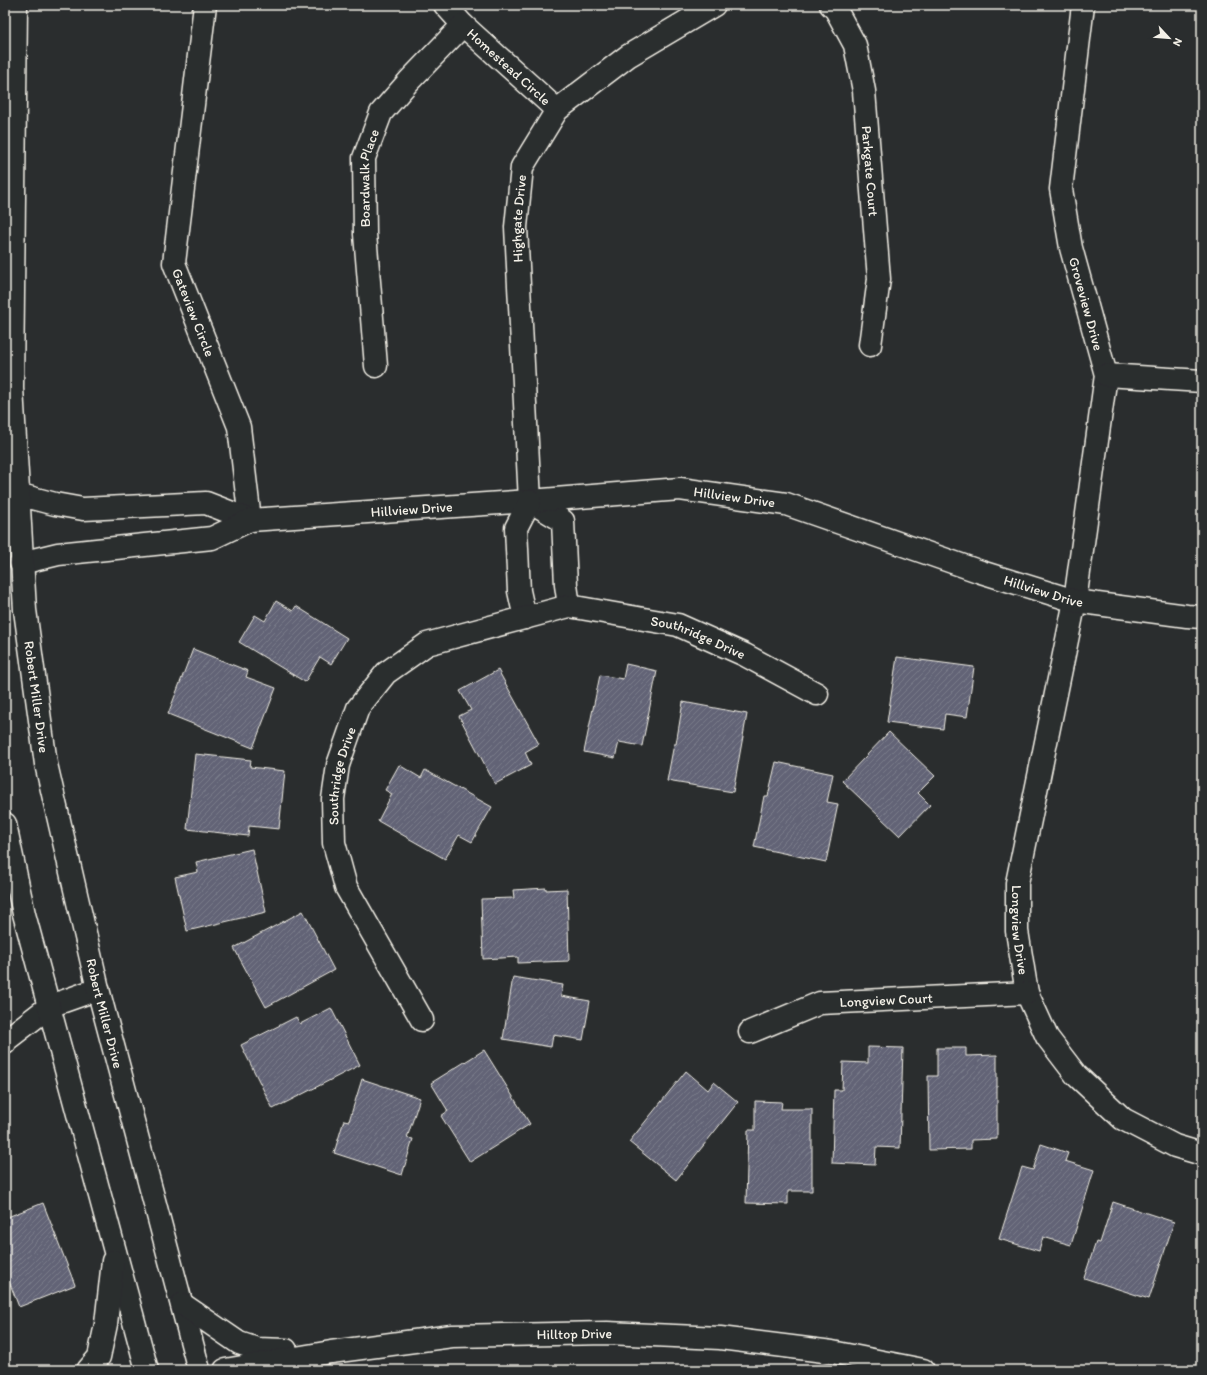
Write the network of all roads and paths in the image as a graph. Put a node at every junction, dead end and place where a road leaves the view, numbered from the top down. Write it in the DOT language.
graph roads {
  1 [pos="16,5"];
  2 [pos="206,5"];
  3 [pos="445,5"];
  4 [pos="714,5"];
  5 [pos="831,5"];
  6 [pos="1082,5"];
  7 [pos="463,25"];
  8 [pos="557,110"];
  9 [pos="870,345"];
  10 [pos="376,366"];
  11 [pos="1106,375"];
  12 [pos="1202,381"];
  13 [pos="17,494"];
  14 [pos="530,501"];
  15 [pos="250,520"];
  16 [pos="21,563"];
  17 [pos="1075,601"];
  18 [pos="569,606"];
  19 [pos="1202,617"];
  20 [pos="525,618"];
  21 [pos="818,694"];
  22 [pos="5,824"];
  23 [pos="98,989"];
  24 [pos="1027,993"];
  25 [pos="50,1006"];
  26 [pos="422,1020"];
  27 [pos="750,1032"];
  28 [pos="5,1043"];
  29 [pos="1202,1154"];
  30 [pos="114,1248"];
  31 [pos="182,1304"];
  32 [pos="331,1352"];
  33 [pos="88,1370"];
  34 [pos="147,1370"];
  35 [pos="199,1370"];
  36 [pos="225,1370"];
  37 [pos="923,1370"];
  1 -- 13 [label="street, Robert Miller Drive"];
  2 -- 15 [label="street, Gateview Circle"];
  3 -- 7 [label="street, Homestead Circle"];
  4 -- 8 [label="street, Highgate Drive"];
  5 -- 9 [label="street, Parkgate Court"];
  6 -- 11 [label="street, Groveview Drive"];
  7 -- 8 [label="street, Homestead Circle"];
  7 -- 10 [label="street, Boardwalk Place"];
  8 -- 14 [label="street, Highgate Drive"];
  11 -- 12 [label="street"];
  11 -- 17 [label="street, Groveview Drive"];
  13 -- 15 [label="street"];
  13 -- 16 [label="street, Robert Miller Drive"];
  14 -- 15 [label="street, Hillview Drive"];
  14 -- 17 [label="street, Hillview Drive"];
  14 -- 18 [label="street"];
  14 -- 20 [label="street"];
  15 -- 16 [label="street"];
  16 -- 23 [label="street, Robert Miller Drive"];
  17 -- 19 [label="street, Hillview Drive"];
  17 -- 24 [label="street, Longview Drive"];
  18 -- 20 [label="street, Southridge Drive"];
  18 -- 21 [label="street, Southridge Drive"];
  20 -- 26 [label="street, Southridge Drive"];
  22 -- 25 [label="street"];
  23 -- 25 [label="street"];
  23 -- 31 [label="street, Robert Miller Drive"];
  24 -- 27 [label="street, Longview Court"];
  24 -- 29 [label="street, Longview Drive"];
  25 -- 28 [label="street"];
  25 -- 30 [label="street"];
  30 -- 33 [label="street"];
  30 -- 34 [label="street"];
  31 -- 32 [label="street"];
  31 -- 35 [label="street, Robert Miller Drive"];
  32 -- 36 [label="street, Hilltop Drive"];
  32 -- 37 [label="street, Hilltop Drive"];
}
